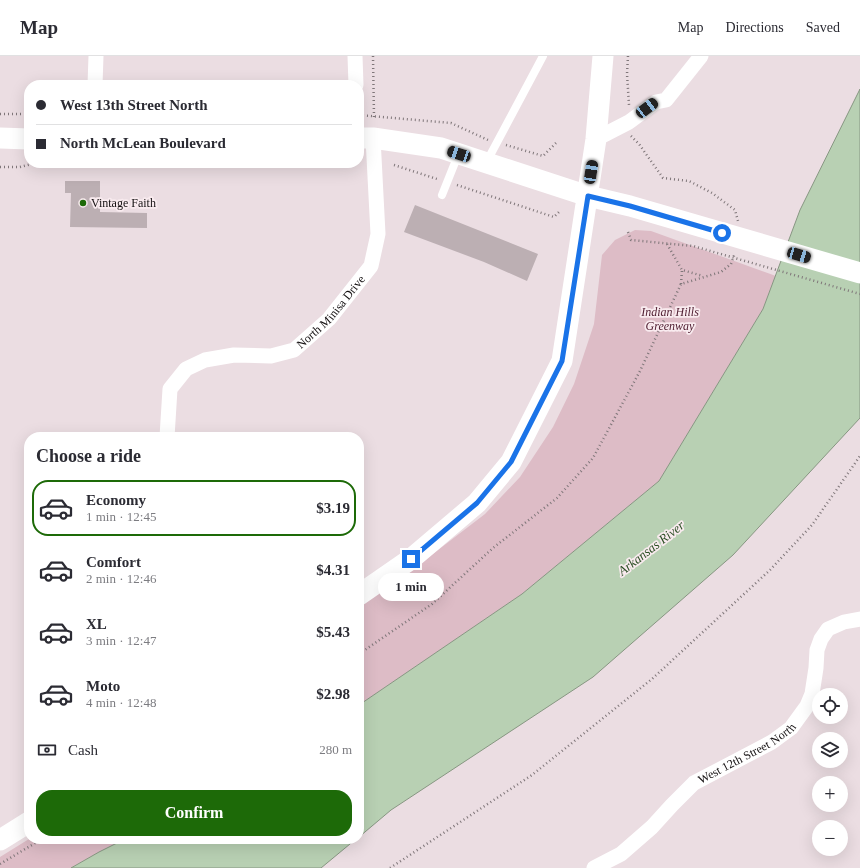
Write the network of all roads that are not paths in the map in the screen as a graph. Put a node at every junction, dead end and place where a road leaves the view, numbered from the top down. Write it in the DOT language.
graph roads {
  1 [pos="96,56"];
  2 [pos="355,56"];
  3 [pos="543,56"];
  4 [pos="603,56"];
  5 [pos="701,56"];
  6 [pos="95,80"];
  7 [pos="356,80"];
  8 [pos="0,138"];
  9 [pos="366,138"];
  10 [pos="24,139"];
  11 [pos="596,139"];
  12 [pos="459,154"];
  13 [pos="486,164"];
  14 [pos="442,195"];
  15 [pos="588,196"];
  16 [pos="860,273"];
  17 [pos="166,432"];
  18 [pos="364,592"];
  19 [pos="860,619"];
  20 [pos="24,825"];
  21 [pos="0,840"];
  22 [pos="594,868"];
  1 -- 6 [label="street"];
  2 -- 7 [label="street"];
  3 -- 13 [label="lane"];
  4 -- 11 [label="main road"];
  5 -- 11 [label="street"];
  8 -- 10 [label="main road"];
  9 -- 12 [label="main road"];
  9 -- 17 [label="street, North Minisa Drive"];
  11 -- 15 [label="main road"];
  12 -- 13 [label="main road"];
  12 -- 14 [label="lane"];
  13 -- 15 [label="main road"];
  15 -- 16 [label="main road"];
  15 -- 18 [label="main road"];
  19 -- 22 [label="street, West 12th Street North"];
  20 -- 21 [label="main road"];
}
